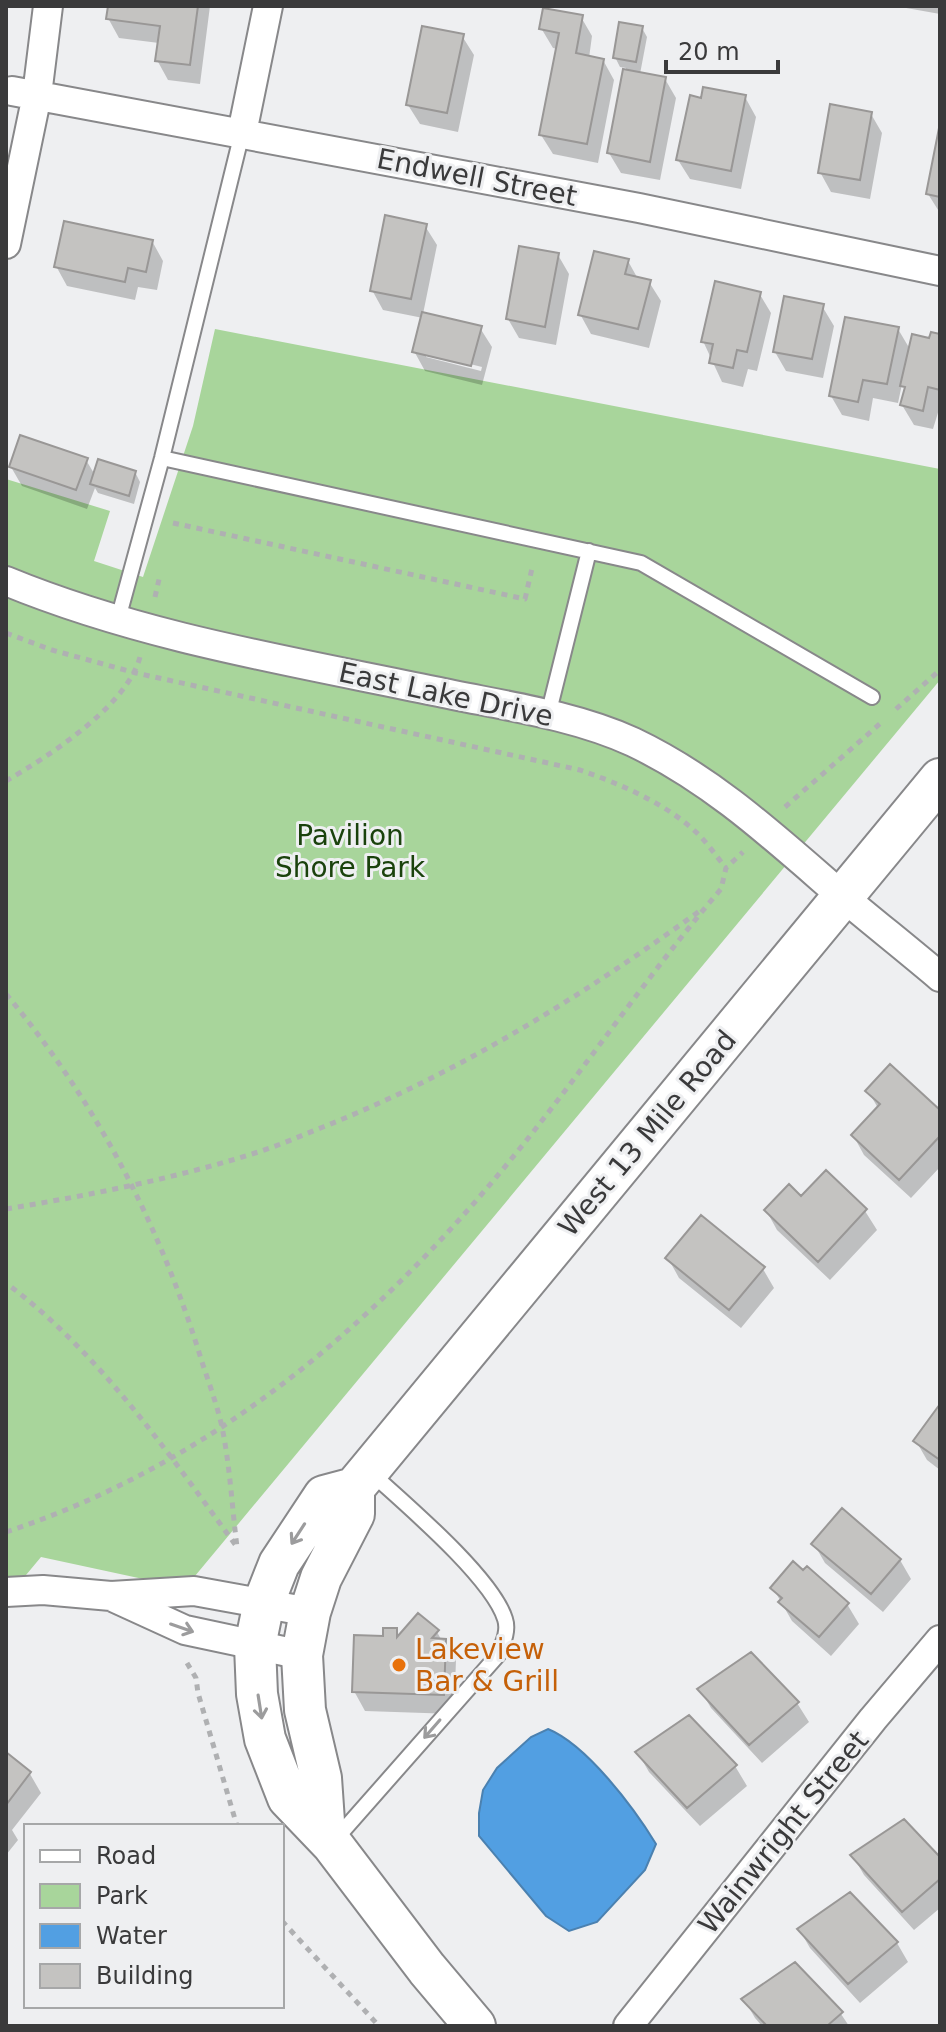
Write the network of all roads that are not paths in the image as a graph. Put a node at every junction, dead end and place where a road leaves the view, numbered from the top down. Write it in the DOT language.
graph roads {
  1 [pos="48,6"];
  2 [pos="268,6"];
  3 [pos="18,92"];
  4 [pos="242,133"];
  5 [pos="6,244"];
  6 [pos="940,271"];
  7 [pos="162,458"];
  8 [pos="589,551"];
  9 [pos="6,581"];
  10 [pos="118,619"];
  11 [pos="872,697"];
  12 [pos="548,715"];
  13 [pos="940,779"];
  14 [pos="842,896"];
  15 [pos="940,977"];
  16 [pos="361,1479"];
  17 [pos="6,1592"];
  18 [pos="111,1596"];
  19 [pos="264,1602"];
  20 [pos="310,1612"];
  21 [pos="940,1640"];
  22 [pos="255,1646"];
  23 [pos="302,1655"];
  24 [pos="328,1840"];
  25 [pos="470,2024"];
  26 [pos="628,2026"];
  1 -- 3 [label="street"];
  2 -- 4 [label="street"];
  3 -- 4 [label="street, Endwell Street"];
  3 -- 5 [label="street"];
  4 -- 6 [label="street, Endwell Street"];
  4 -- 7 [label="lane"];
  7 -- 8 [label="lane"];
  7 -- 10 [label="lane"];
  8 -- 11 [label="lane"];
  8 -- 12 [label="lane"];
  9 -- 10 [label="street, East Lake Drive"];
  10 -- 12 [label="street, East Lake Drive"];
  12 -- 14 [label="street, East Lake Drive"];
  13 -- 14 [label="street, West 13 Mile Road"];
  14 -- 15 [label="street, East Lake Drive"];
  14 -- 16 [label="street, West 13 Mile Road"];
  16 -- 19 [label="street, West 13 Mile Road, one-way"];
  16 -- 20 [label="street"];
  16 -- 24 [label="lane, one-way"];
  17 -- 18 [label="street"];
  18 -- 19 [label="street"];
  18 -- 22 [label="street, one-way"];
  19 -- 20 [label="street"];
  19 -- 22 [label="street, West 13 Mile Road"];
  20 -- 23 [label="street"];
  21 -- 26 [label="street, Wainwright Street"];
  22 -- 23 [label="street"];
  22 -- 24 [label="street, West 13 Mile Road, one-way"];
  23 -- 24 [label="street"];
  24 -- 25 [label="street, West 13 Mile Road"];
}
